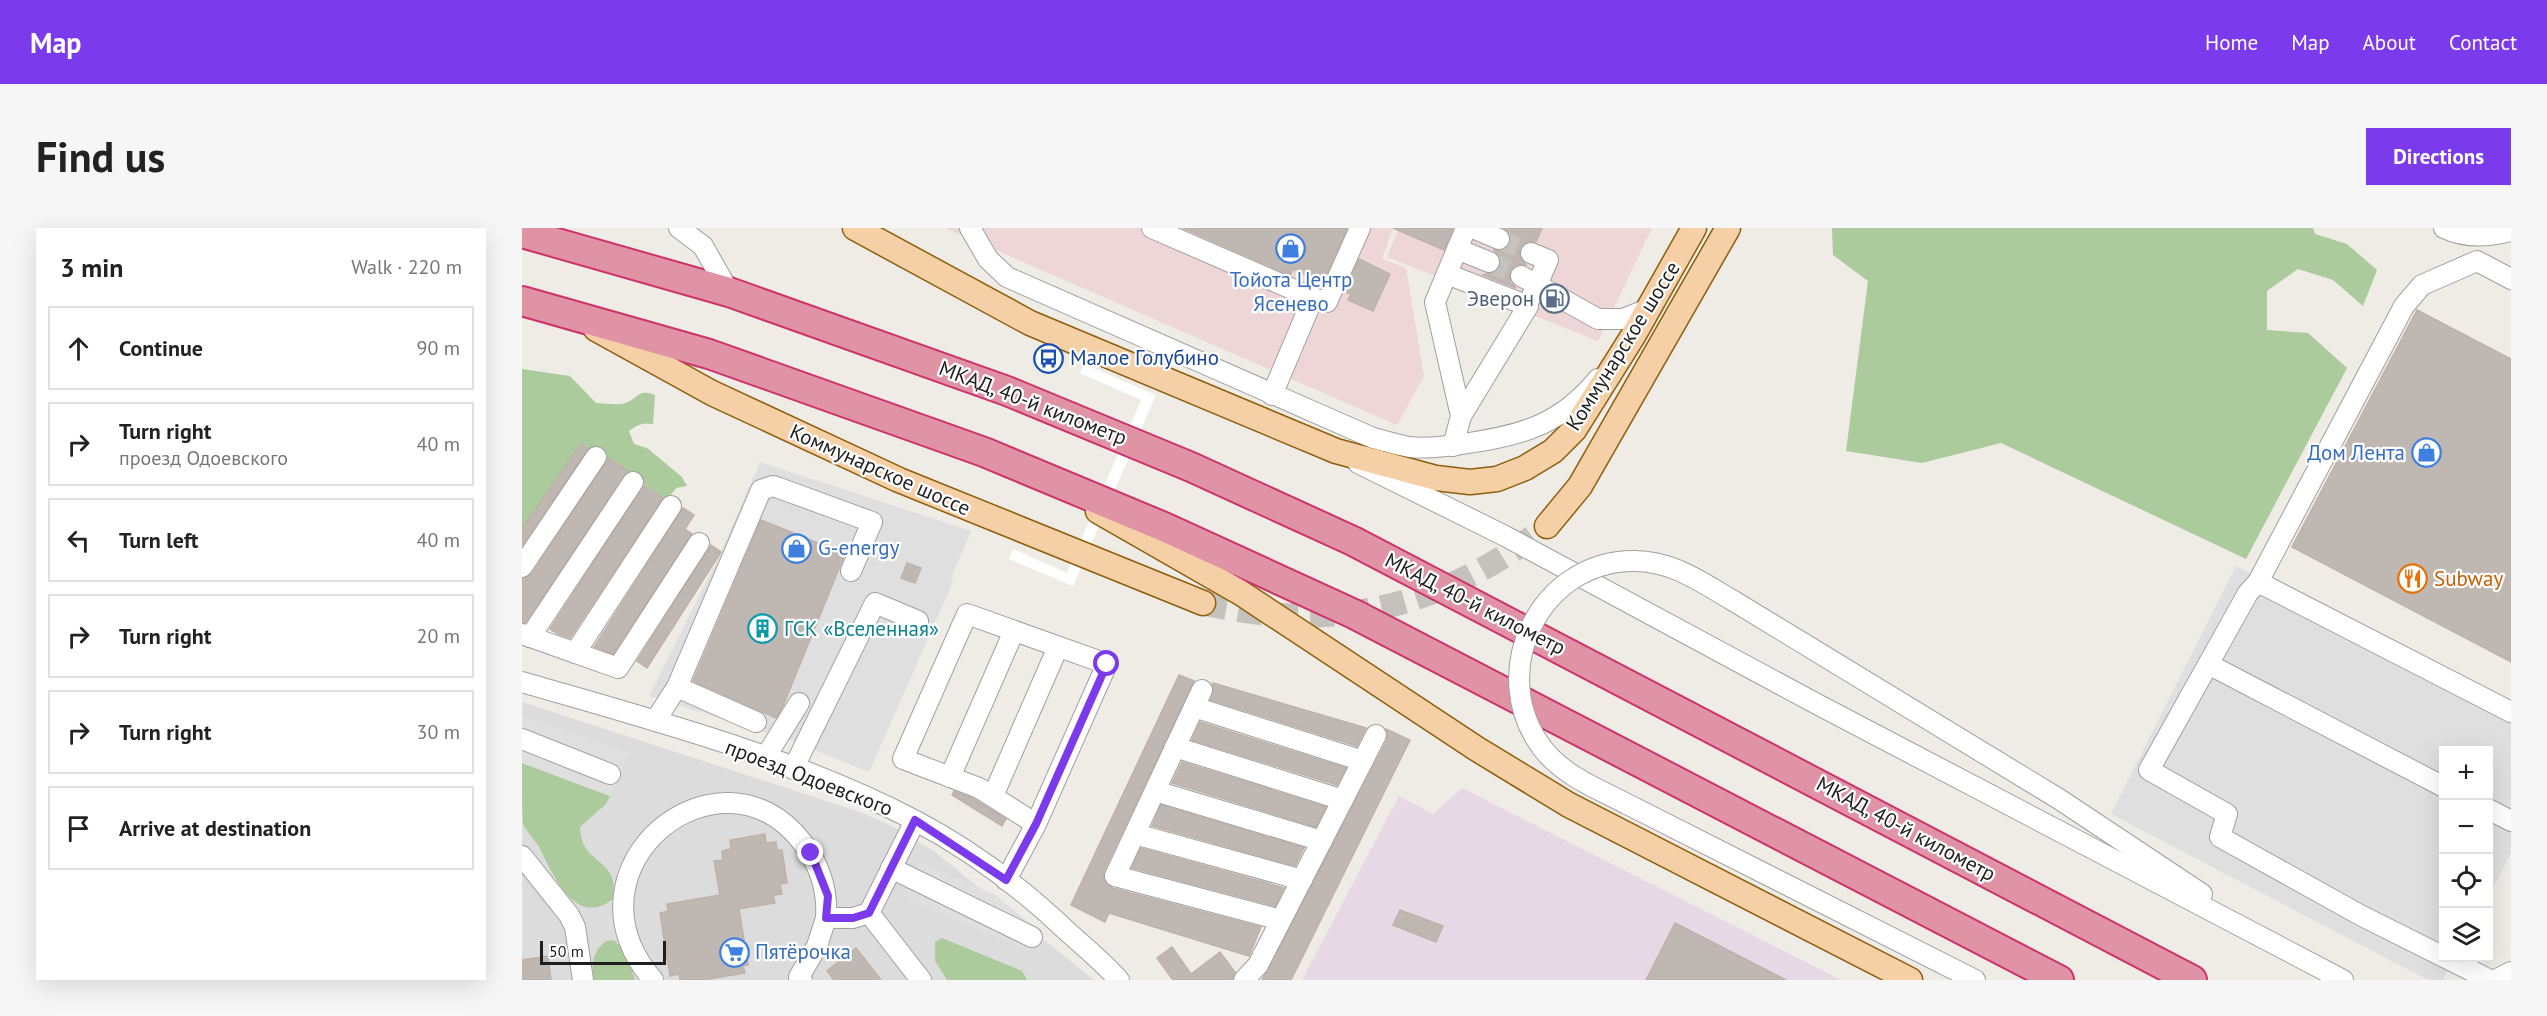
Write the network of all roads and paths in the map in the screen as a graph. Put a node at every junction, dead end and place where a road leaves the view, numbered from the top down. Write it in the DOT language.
graph roads {
  1 [pos="679,228"];
  2 [pos="855,228"];
  3 [pos="970,228"];
  4 [pos="1152,228"];
  5 [pos="1360,228"];
  6 [pos="1466,228"];
  7 [pos="1473,228"];
  8 [pos="1694,228"];
  9 [pos="1728,228"];
  10 [pos="2444,228"];
  11 [pos="2511,231"];
  12 [pos="541,233"];
  13 [pos="1499,239"];
  14 [pos="1457,249"];
  15 [pos="1531,253"];
  16 [pos="1489,262"];
  17 [pos="1447,274"];
  18 [pos="2511,279"];
  19 [pos="1529,280"];
  20 [pos="729,291"];
  21 [pos="1313,298"];
  22 [pos="522,301"];
  23 [pos="1528,306"];
  24 [pos="1648,309"];
  25 [pos="568,314"];
  26 [pos="1633,336"];
  27 [pos="1272,395"];
  28 [pos="1461,416"];
  29 [pos="1453,446"];
  30 [pos="1336,451"];
  31 [pos="596,458"];
  32 [pos="1014,465"];
  33 [pos="633,482"];
  34 [pos="671,506"];
  35 [pos="1547,526"];
  36 [pos="699,543"];
  37 [pos="522,567"];
  38 [pos="851,570"];
  39 [pos="2258,582"];
  40 [pos="1203,603"];
  41 [pos="918,621"];
  42 [pos="1014,631"];
  43 [pos="526,636"];
  44 [pos="1058,647"];
  45 [pos="575,652"];
  46 [pos="2210,665"];
  47 [pos="522,682"];
  48 [pos="677,687"];
  49 [pos="798,703"];
  50 [pos="2511,712"];
  51 [pos="655,721"];
  52 [pos="756,722"];
  53 [pos="1376,735"];
  54 [pos="522,739"];
  55 [pos="1175,747"];
  56 [pos="765,758"];
  57 [pos="1363,761"];
  58 [pos="793,769"];
  59 [pos="610,774"];
  60 [pos="950,777"];
  61 [pos="2439,784"];
  62 [pos="1155,791"];
  63 [pos="993,796"];
  64 [pos="1343,800"];
  65 [pos="2493,812"];
  66 [pos="915,820"];
  67 [pos="2511,821"];
  68 [pos="1036,824"];
  69 [pos="1135,834"];
  70 [pos="1322,841"];
  71 [pos="522,856"];
  72 [pos="891,868"];
  73 [pos="1006,880"];
  74 [pos="1302,880"];
  75 [pos="869,913"];
  76 [pos="826,918"];
  77 [pos="1281,920"];
  78 [pos="1032,937"];
  79 [pos="2292,953"];
  80 [pos="2511,972"];
  81 [pos="799,979"];
  82 [pos="583,980"];
  83 [pos="653,980"];
  84 [pos="921,980"];
  85 [pos="1119,980"];
  86 [pos="1244,980"];
  87 [pos="1910,980"];
  88 [pos="1975,980"];
  89 [pos="2059,980"];
  90 [pos="2192,980"];
  91 [pos="2343,980"];
  92 [pos="2490,980"];
  93 [pos="2495,980"];
  1 -- 20 [label="street"];
  2 -- 30 [label="main road, Коммунарское шоссе"];
  3 -- 27 [label="street"];
  4 -- 21 [label="street"];
  5 -- 21 [label="street"];
  6 -- 14 [label="street"];
  7 -- 13 [label="street"];
  8 -- 24 [label="main road, Коммунарское шоссе"];
  9 -- 35 [label="main road, Коммунарское шоссе"];
  10 -- 11 [label="street"];
  12 -- 20 [label="highway, МКАД, 40-й километр"];
  14 -- 16 [label="street"];
  14 -- 17 [label="street"];
  15 -- 19 [label="street"];
  17 -- 23 [label="street"];
  17 -- 28 [label="street"];
  18 -- 39 [label="street"];
  19 -- 23 [label="street"];
  19 -- 24 [label="street"];
  20 -- 90 [label="highway, МКАД, 40-й километр"];
  21 -- 27 [label="street"];
  22 -- 25 [label="highway"];
  23 -- 28 [label="street"];
  24 -- 26 [label="main road, Коммунарское шоссе"];
  25 -- 32 [label="highway"];
  25 -- 40 [label="main road, Коммунарское шоссе"];
  26 -- 29 [label="street"];
  26 -- 30 [label="main road, Коммунарское шоссе"];
  27 -- 29 [label="street"];
  28 -- 29 [label="street"];
  30 -- 79 [label="street"];
  31 -- 37 [label="street"];
  32 -- 87 [label="main road"];
  32 -- 89 [label="highway"];
  33 -- 43 [label="street"];
  34 -- 45 [label="street"];
  36 -- 45 [label="street"];
  38 -- 48 [label="street"];
  39 -- 46 [label="street"];
  39 -- 50 [label="street"];
  41 -- 58 [label="street"];
  42 -- 44 [label="street"];
  42 -- 60 [label="street"];
  42 -- 60 [label="street"];
  43 -- 45 [label="street"];
  44 -- 63 [label="street"];
  44 -- 68 [label="street"];
  46 -- 61 [label="street"];
  46 -- 92 [label="street"];
  47 -- 51 [label="street, проезд Одоевского"];
  48 -- 51 [label="street"];
  48 -- 52 [label="street"];
  49 -- 56 [label="street"];
  51 -- 56 [label="street, проезд Одоевского"];
  53 -- 57 [label="street"];
  54 -- 59 [label="street"];
  55 -- 57 [label="street"];
  55 -- 62 [label="street"];
  55 -- 64 [label="street"];
  56 -- 58 [label="street, проезд Одоевского"];
  57 -- 64 [label="street"];
  58 -- 66 [label="street, проезд Одоевского"];
  60 -- 63 [label="street"];
  62 -- 69 [label="street"];
  62 -- 70 [label="street"];
  63 -- 68 [label="street"];
  64 -- 70 [label="street"];
  65 -- 67 [label="street"];
  66 -- 72 [label="street"];
  66 -- 73 [label="street, проезд Одоевского"];
  68 -- 73 [label="street"];
  69 -- 74 [label="street"];
  69 -- 77 [label="street"];
  70 -- 74 [label="street"];
  71 -- 82 [label="street"];
  72 -- 75 [label="street"];
  72 -- 78 [label="street"];
  73 -- 85 [label="street, проезд Одоевского"];
  74 -- 77 [label="street"];
  75 -- 76 [label="street"];
  75 -- 84 [label="street"];
  76 -- 81 [label="street"];
  76 -- 83 [label="street"];
  77 -- 86 [label="street"];
  79 -- 88 [label="street, bridge"];
  79 -- 91 [label="street"];
  80 -- 93 [label="street"];
}
